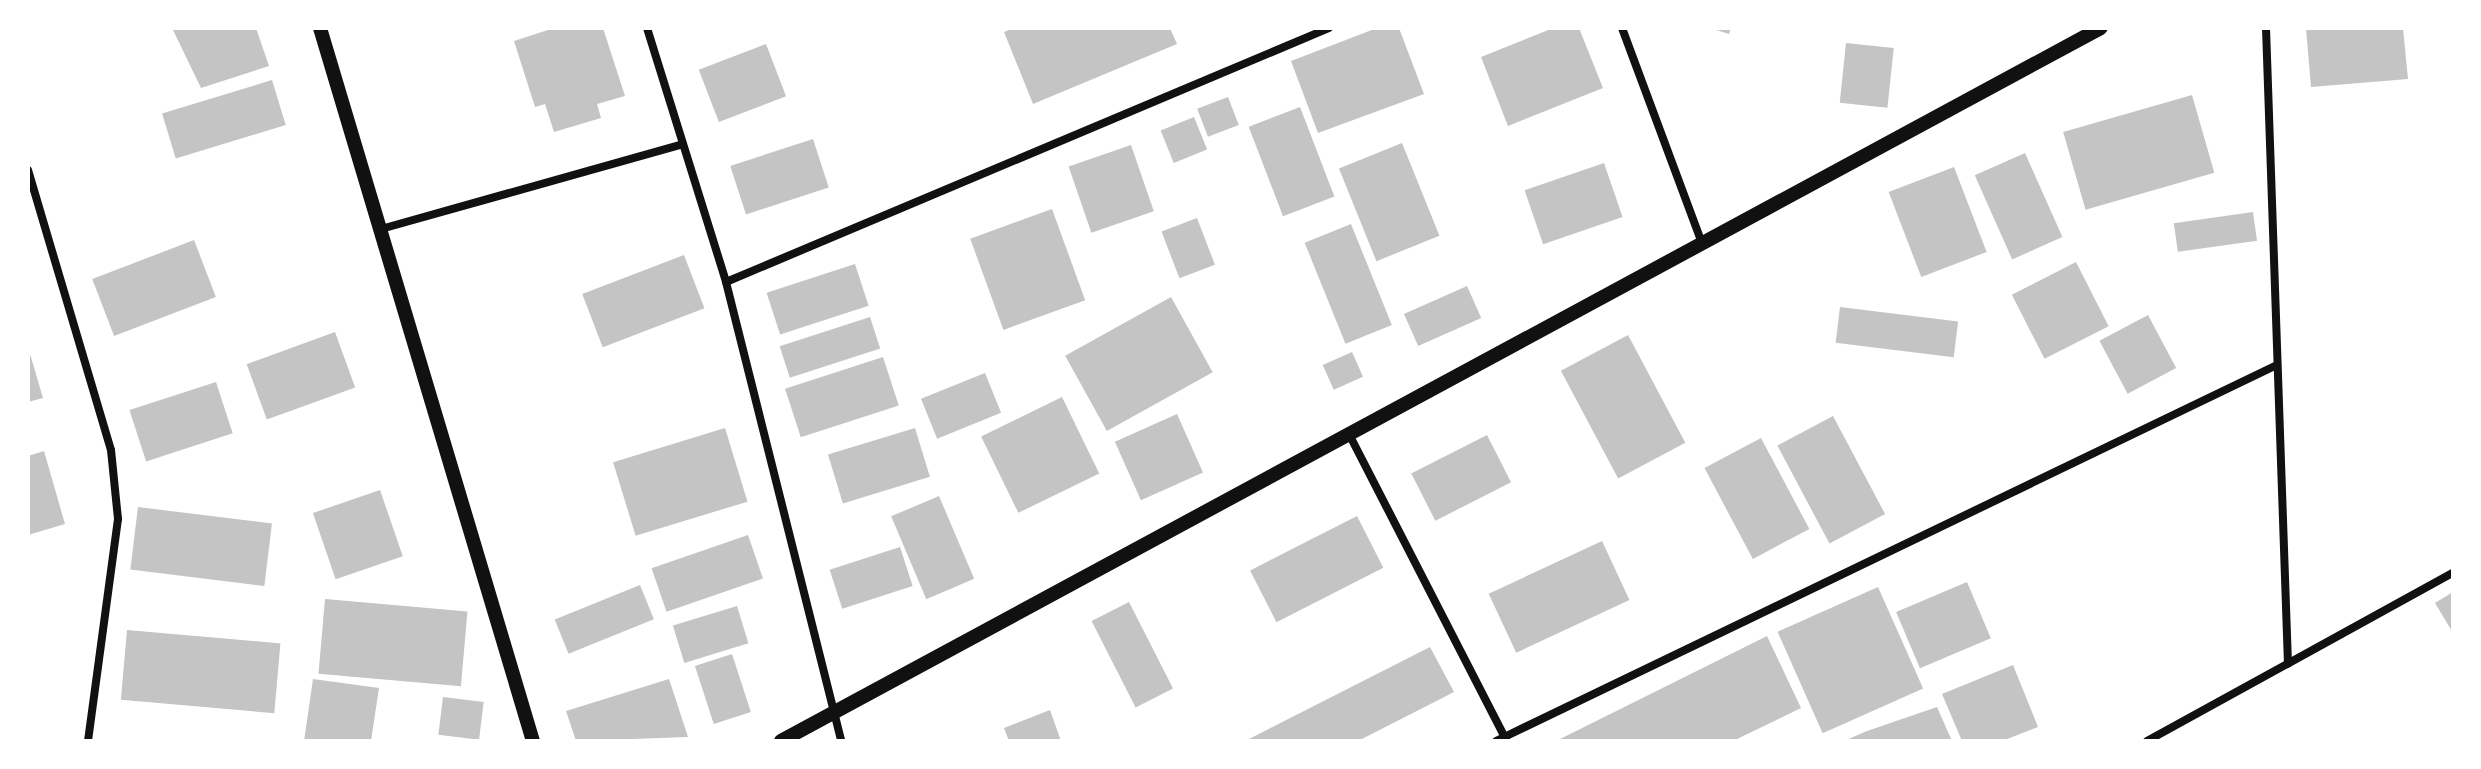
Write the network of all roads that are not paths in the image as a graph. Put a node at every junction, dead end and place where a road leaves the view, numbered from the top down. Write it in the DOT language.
graph roads {
  1 [pos="320,28"];
  2 [pos="647,28"];
  3 [pos="1329,28"];
  4 [pos="1622,28"];
  5 [pos="2101,28"];
  6 [pos="2266,28"];
  7 [pos="679,145"];
  8 [pos="28,170"];
  9 [pos="381,229"];
  10 [pos="1701,240"];
  11 [pos="726,282"];
  12 [pos="2275,366"];
  13 [pos="1350,436"];
  14 [pos="2453,573"];
  15 [pos="2288,664"];
  16 [pos="834,717"];
  17 [pos="1502,739"];
  18 [pos="88,741"];
  19 [pos="533,741"];
  20 [pos="781,741"];
  21 [pos="841,741"];
  22 [pos="2147,741"];
  1 -- 9 [label="street"];
  2 -- 7 [label="street"];
  3 -- 11 [label="street"];
  4 -- 10 [label="street"];
  5 -- 10 [label="street"];
  6 -- 12 [label="street"];
  7 -- 9 [label="street"];
  7 -- 11 [label="street"];
  8 -- 18 [label="street"];
  9 -- 19 [label="street"];
  10 -- 13 [label="street"];
  11 -- 16 [label="street"];
  12 -- 15 [label="street"];
  12 -- 17 [label="street"];
  13 -- 16 [label="street"];
  13 -- 17 [label="street"];
  14 -- 15 [label="street"];
  15 -- 22 [label="street"];
  16 -- 20 [label="street"];
  16 -- 21 [label="street"];
}
